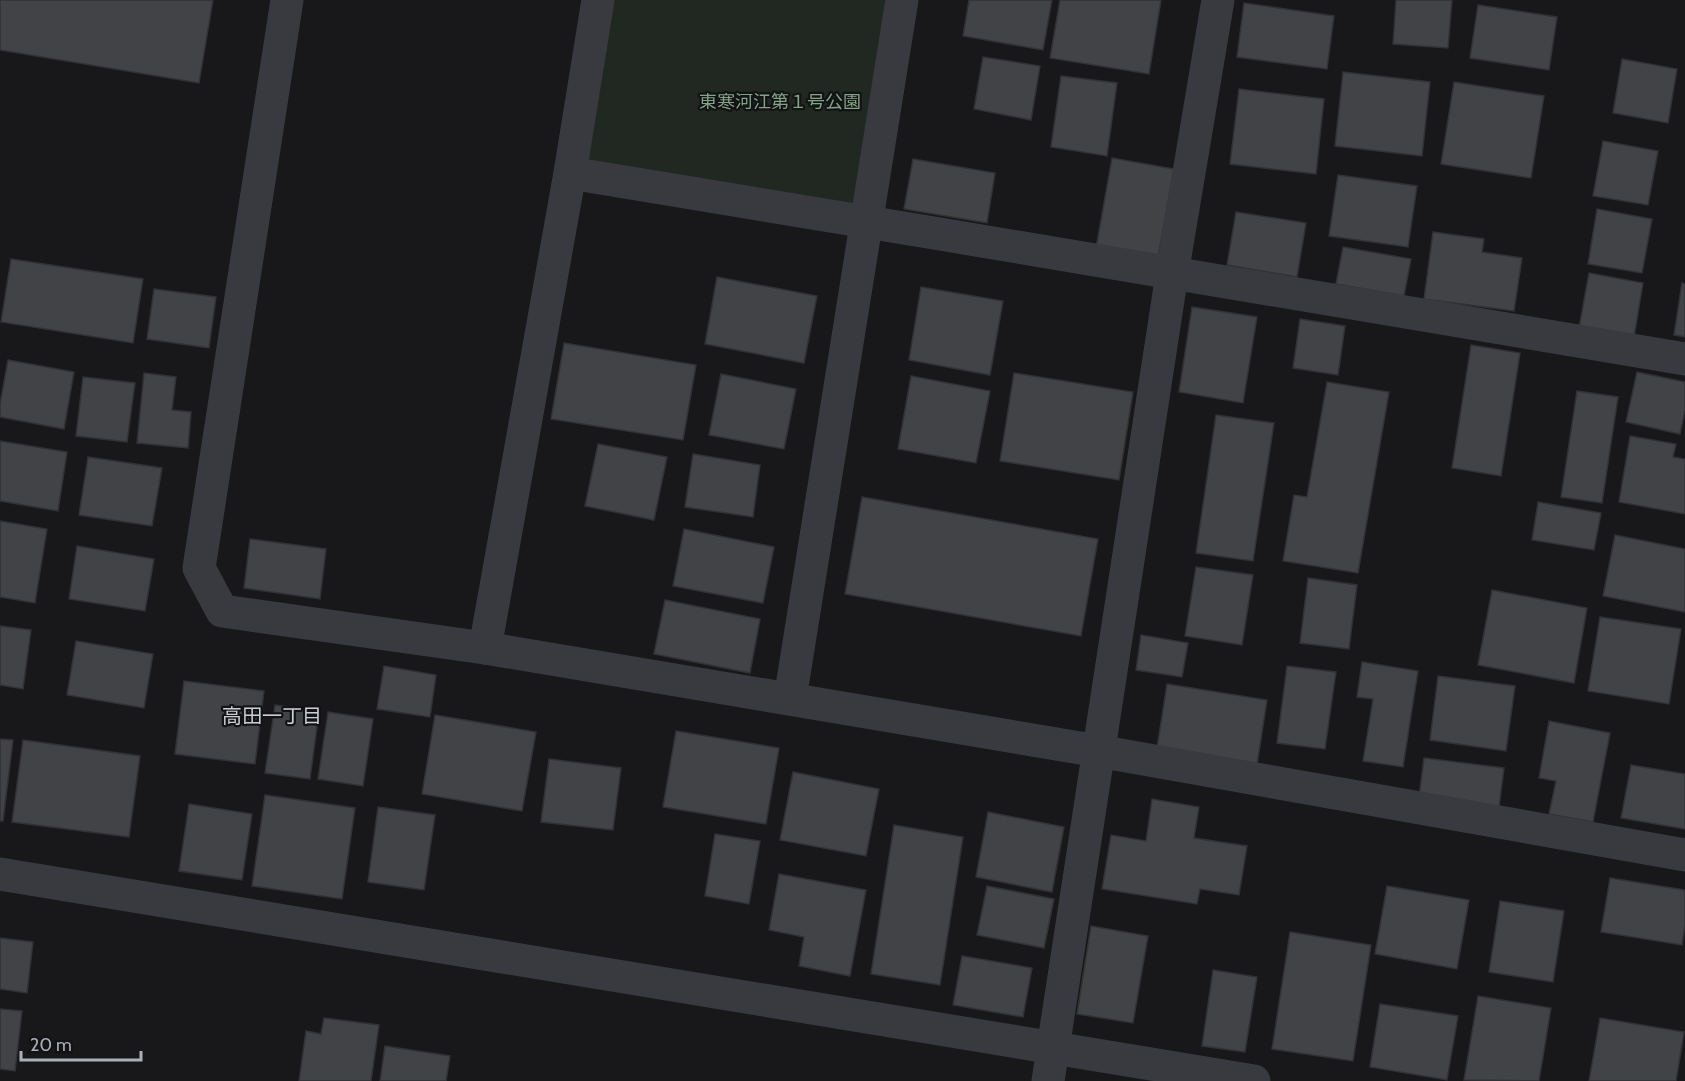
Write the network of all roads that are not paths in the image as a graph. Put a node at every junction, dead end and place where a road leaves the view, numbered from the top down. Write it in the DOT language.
graph roads {
  1 [pos="287,0"];
  2 [pos="597,0"];
  3 [pos="902,0"];
  4 [pos="1218,0"];
  5 [pos="570,173"];
  6 [pos="866,220"];
  7 [pos="1172,274"];
  8 [pos="1685,359"];
  9 [pos="485,648"];
  10 [pos="790,699"];
  11 [pos="1098,751"];
  12 [pos="1685,855"];
  13 [pos="0,874"];
  14 [pos="1054,1048"];
  15 [pos="1048,1081"];
  16 [pos="1254,1081"];
  1 -- 9 [label="street"];
  2 -- 5 [label="street"];
  3 -- 6 [label="street"];
  4 -- 7 [label="street"];
  5 -- 6 [label="street"];
  5 -- 9 [label="street"];
  6 -- 7 [label="street"];
  6 -- 10 [label="street"];
  7 -- 8 [label="street"];
  7 -- 11 [label="street"];
  9 -- 10 [label="street"];
  10 -- 11 [label="street"];
  11 -- 12 [label="street"];
  11 -- 14 [label="street"];
  13 -- 14 [label="street"];
  14 -- 15 [label="street"];
  14 -- 16 [label="street"];
}
